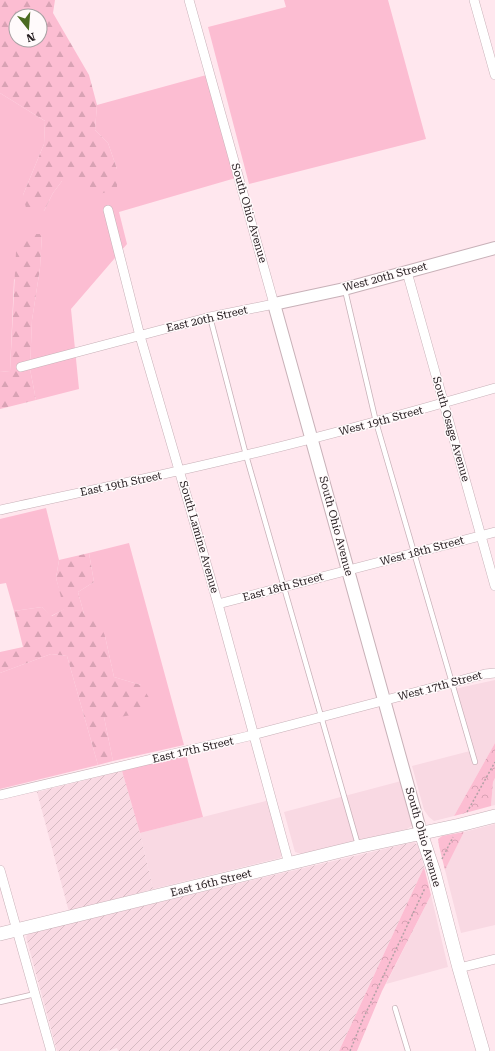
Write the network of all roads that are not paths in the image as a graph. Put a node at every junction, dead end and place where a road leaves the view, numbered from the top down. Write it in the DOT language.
graph roads {
  1 [pos="189,0"];
  2 [pos="474,0"];
  3 [pos="495,75"];
  4 [pos="108,210"];
  5 [pos="495,248"];
  6 [pos="407,272"];
  7 [pos="344,289"];
  8 [pos="274,304"];
  9 [pos="210,317"];
  10 [pos="140,336"];
  11 [pos="21,367"];
  12 [pos="495,388"];
  13 [pos="444,403"];
  14 [pos="376,422"];
  15 [pos="312,439"];
  16 [pos="246,455"];
  17 [pos="180,471"];
  18 [pos="0,510"];
  19 [pos="495,532"];
  20 [pos="481,536"];
  21 [pos="414,553"];
  22 [pos="348,570"];
  23 [pos="495,586"];
  24 [pos="283,587"];
  25 [pos="218,604"];
  26 [pos="495,672"];
  27 [pos="452,683"];
  28 [pos="385,700"];
  29 [pos="321,717"];
  30 [pos="253,735"];
  31 [pos="475,762"];
  32 [pos="0,795"];
  33 [pos="495,816"];
  34 [pos="421,833"];
  35 [pos="358,847"];
  36 [pos="289,864"];
  37 [pos="0,870"];
  38 [pos="17,930"];
  39 [pos="0,934"];
  40 [pos="495,959"];
  41 [pos="459,968"];
  42 [pos="35,994"];
  43 [pos="0,1002"];
  44 [pos="395,1008"];
  45 [pos="51,1051"];
  46 [pos="408,1051"];
  47 [pos="483,1051"];
  1 -- 8 [label="street, South Ohio Avenue"];
  2 -- 3 [label="street"];
  4 -- 10 [label="street, South Lamine Avenue"];
  5 -- 6 [label="street, West 20th Street"];
  6 -- 7 [label="street, West 20th Street"];
  6 -- 13 [label="street, South Osage Avenue"];
  7 -- 8 [label="street, West 20th Street"];
  7 -- 14 [label="lane"];
  8 -- 9 [label="street, East 20th Street"];
  8 -- 15 [label="street, South Ohio Avenue"];
  9 -- 10 [label="street, East 20th Street"];
  9 -- 16 [label="lane"];
  10 -- 11 [label="street, East 20th Street"];
  10 -- 17 [label="street, South Lamine Avenue"];
  12 -- 13 [label="street, West 19th Street"];
  13 -- 14 [label="street, West 19th Street"];
  13 -- 20 [label="street, South Osage Avenue"];
  14 -- 15 [label="street, West 19th Street"];
  14 -- 21 [label="lane"];
  15 -- 16 [label="street, East 19th Street"];
  15 -- 22 [label="street, South Ohio Avenue"];
  16 -- 17 [label="street, East 19th Street"];
  16 -- 24 [label="lane"];
  17 -- 18 [label="street, East 19th Street"];
  17 -- 25 [label="street, South Lamine Avenue"];
  19 -- 20 [label="street, West 18th Street"];
  20 -- 21 [label="street, West 18th Street"];
  20 -- 23 [label="street, South Osage Avenue"];
  21 -- 22 [label="street, West 18th Street"];
  21 -- 27 [label="lane"];
  22 -- 24 [label="street, East 18th Street"];
  22 -- 28 [label="street, South Ohio Avenue"];
  24 -- 25 [label="street, East 18th Street"];
  24 -- 29 [label="lane"];
  25 -- 30 [label="street, South Lamine Avenue"];
  26 -- 27 [label="street, West 17th Street"];
  27 -- 28 [label="street, West 17th Street"];
  27 -- 31 [label="lane"];
  28 -- 29 [label="street, East 17th Street"];
  28 -- 34 [label="street, South Ohio Avenue"];
  29 -- 30 [label="street, East 17th Street"];
  29 -- 35 [label="lane"];
  30 -- 32 [label="street, East 17th Street"];
  30 -- 36 [label="street, South Lamine Avenue"];
  33 -- 34 [label="main road, East 16th Street"];
  34 -- 35 [label="main road, East 16th Street"];
  34 -- 41 [label="main road, South Ohio Avenue"];
  35 -- 36 [label="main road, East 16th Street"];
  36 -- 38 [label="main road, East 16th Street"];
  37 -- 38 [label="street"];
  38 -- 39 [label="main road, East 16th Street"];
  38 -- 42 [label="street"];
  40 -- 41 [label="street"];
  41 -- 47 [label="main road, South Ohio Avenue"];
  42 -- 43 [label="lane"];
  42 -- 45 [label="street"];
  44 -- 46 [label="lane"];
}
